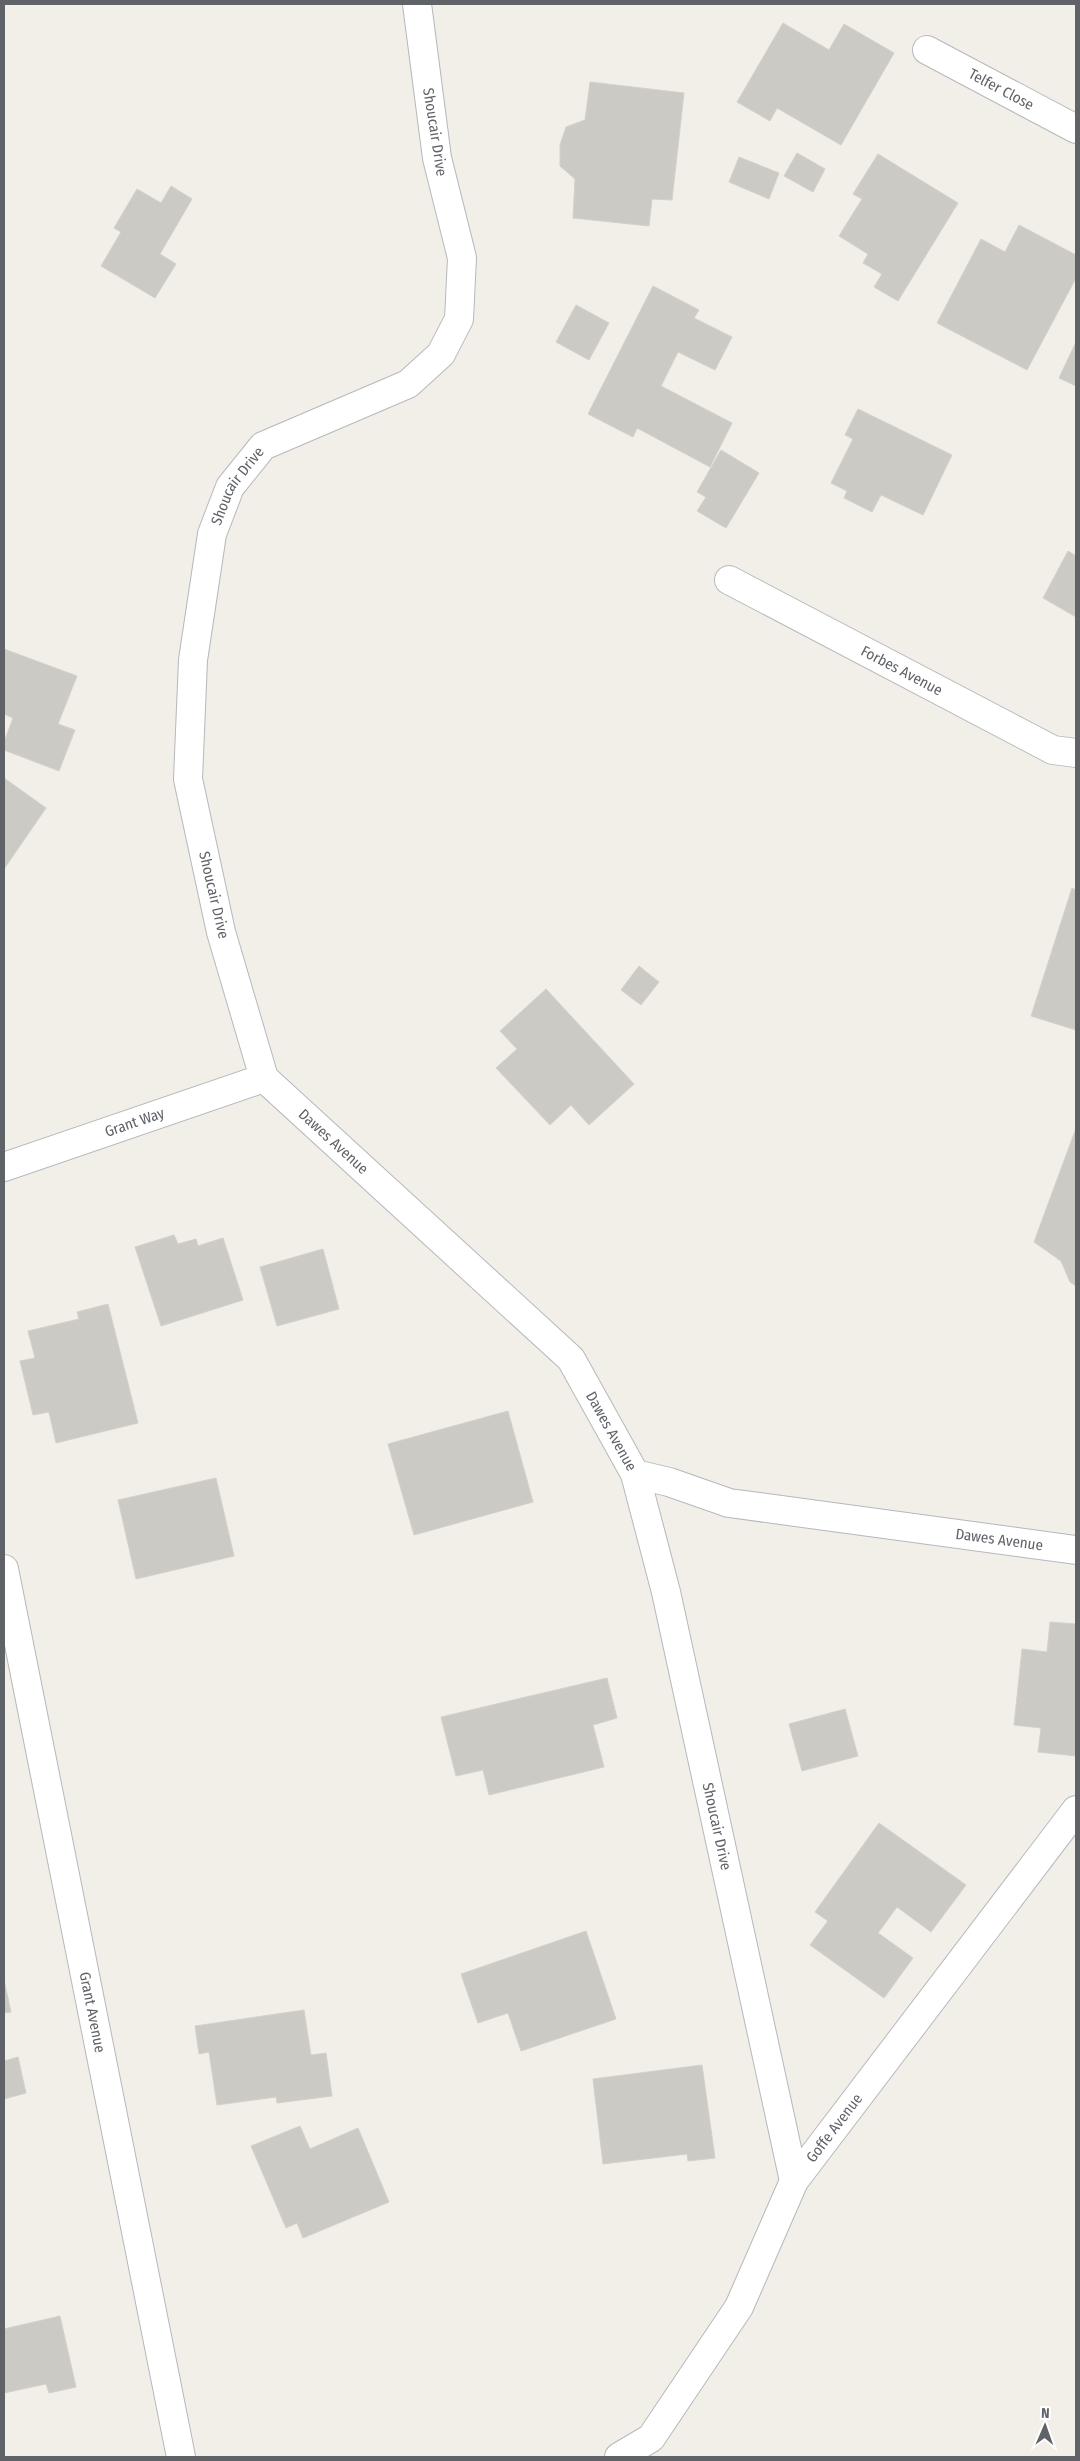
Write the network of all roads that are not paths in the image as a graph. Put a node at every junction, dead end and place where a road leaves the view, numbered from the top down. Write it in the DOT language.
graph roads {
  1 [pos="417,4"];
  2 [pos="927,50"];
  3 [pos="1076,129"];
  4 [pos="729,580"];
  5 [pos="1076,753"];
  6 [pos="264,1078"];
  7 [pos="4,1167"];
  8 [pos="635,1474"];
  9 [pos="1076,1550"];
  10 [pos="4,1569"];
  11 [pos="1076,1810"];
  12 [pos="794,2181"];
  13 [pos="181,2457"];
  14 [pos="618,2457"];
  1 -- 6 [label="street, Shoucair Drive"];
  2 -- 3 [label="street, Telfer Close"];
  4 -- 5 [label="street, Forbes Avenue"];
  6 -- 7 [label="street, Grant Way"];
  6 -- 8 [label="street, Dawes Avenue"];
  8 -- 9 [label="street, Dawes Avenue"];
  8 -- 12 [label="street, Shoucair Drive"];
  10 -- 13 [label="street, Grant Avenue"];
  11 -- 12 [label="street, Goffe Avenue"];
  12 -- 14 [label="street, Goffe Avenue"];
}
